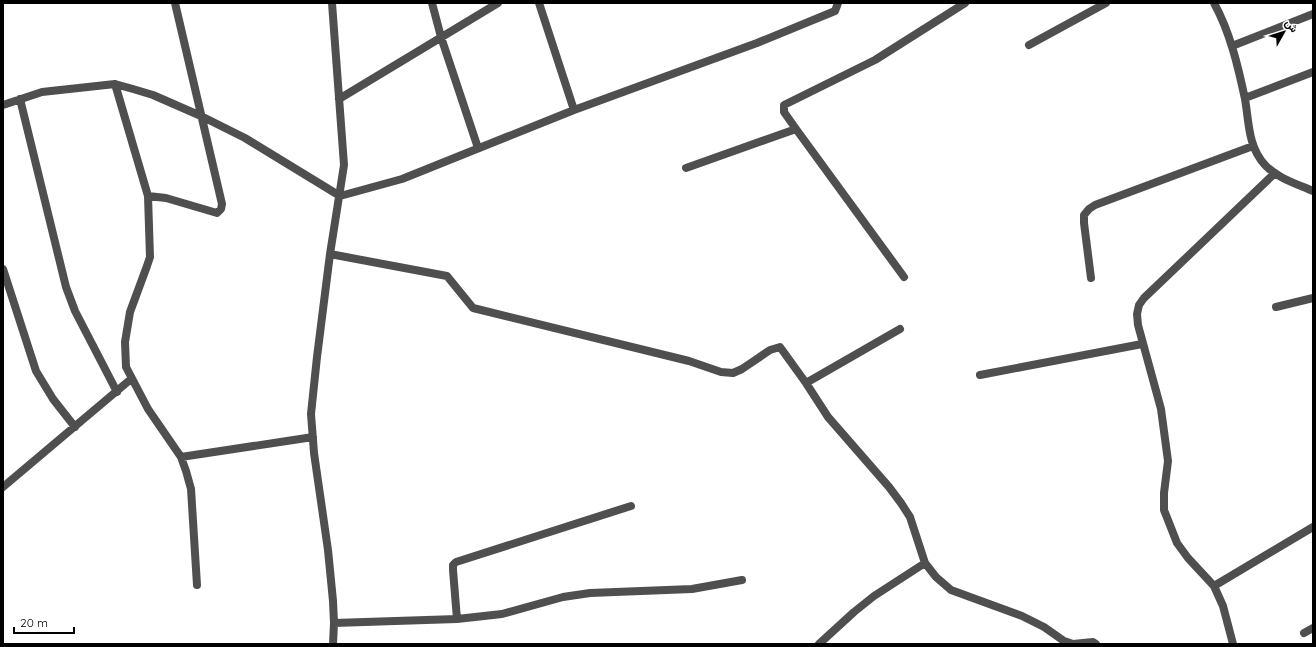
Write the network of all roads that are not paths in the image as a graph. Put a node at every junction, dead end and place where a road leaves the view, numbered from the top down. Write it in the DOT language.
graph roads {
  1 [pos="175,3"];
  2 [pos="332,3"];
  3 [pos="432,3"];
  4 [pos="498,3"];
  5 [pos="539,3"];
  6 [pos="838,3"];
  7 [pos="965,3"];
  8 [pos="1106,3"];
  9 [pos="1214,3"];
  10 [pos="1313,14"];
  11 [pos="441,37"];
  12 [pos="1029,45"];
  13 [pos="1232,46"];
  14 [pos="1313,72"];
  15 [pos="115,84"];
  16 [pos="1244,98"];
  17 [pos="20,99"];
  18 [pos="339,99"];
  19 [pos="3,105"];
  20 [pos="574,110"];
  21 [pos="201,116"];
  22 [pos="796,129"];
  23 [pos="1253,146"];
  24 [pos="478,148"];
  25 [pos="686,168"];
  26 [pos="1275,173"];
  27 [pos="1313,191"];
  28 [pos="148,196"];
  29 [pos="340,196"];
  30 [pos="330,254"];
  31 [pos="3,269"];
  32 [pos="904,277"];
  33 [pos="1091,278"];
  34 [pos="1313,298"];
  35 [pos="1276,307"];
  36 [pos="900,329"];
  37 [pos="1142,344"];
  38 [pos="980,375"];
  39 [pos="131,379"];
  40 [pos="806,383"];
  41 [pos="117,392"];
  42 [pos="75,427"];
  43 [pos="313,438"];
  44 [pos="181,457"];
  45 [pos="3,488"];
  46 [pos="631,506"];
  47 [pos="1313,527"];
  48 [pos="925,563"];
  49 [pos="742,580"];
  50 [pos="196,585"];
  51 [pos="1214,586"];
  52 [pos="457,619"];
  53 [pos="334,623"];
  54 [pos="1313,628"];
  55 [pos="1304,633"];
  56 [pos="333,644"];
  57 [pos="819,644"];
  58 [pos="1096,644"];
  59 [pos="1233,644"];
  1 -- 21 [label="street"];
  2 -- 18 [label="street"];
  3 -- 11 [label="street"];
  4 -- 11 [label="street"];
  5 -- 20 [label="street"];
  6 -- 20 [label="street"];
  7 -- 22 [label="street"];
  8 -- 12 [label="street"];
  9 -- 13 [label="street"];
  10 -- 13 [label="street"];
  11 -- 18 [label="street"];
  11 -- 24 [label="street"];
  13 -- 16 [label="street"];
  14 -- 16 [label="street"];
  15 -- 17 [label="street"];
  15 -- 21 [label="street"];
  15 -- 28 [label="street"];
  16 -- 23 [label="street"];
  17 -- 19 [label="street"];
  17 -- 41 [label="street"];
  18 -- 29 [label="street"];
  20 -- 24 [label="street"];
  21 -- 28 [label="street"];
  21 -- 29 [label="street"];
  22 -- 25 [label="street"];
  22 -- 32 [label="street"];
  23 -- 26 [label="street"];
  23 -- 33 [label="street"];
  24 -- 29 [label="street"];
  26 -- 27 [label="street"];
  26 -- 37 [label="street"];
  28 -- 39 [label="street"];
  29 -- 30 [label="street"];
  30 -- 40 [label="street"];
  30 -- 43 [label="street"];
  31 -- 42 [label="street"];
  34 -- 35 [label="street"];
  36 -- 40 [label="street"];
  37 -- 38 [label="street"];
  37 -- 51 [label="street"];
  39 -- 41 [label="street"];
  39 -- 44 [label="street"];
  40 -- 48 [label="street"];
  41 -- 42 [label="street"];
  42 -- 45 [label="street"];
  43 -- 44 [label="street"];
  43 -- 53 [label="street"];
  44 -- 50 [label="street"];
  46 -- 52 [label="street"];
  47 -- 51 [label="street"];
  48 -- 57 [label="street"];
  48 -- 58 [label="street"];
  49 -- 52 [label="street"];
  51 -- 59 [label="street"];
  52 -- 53 [label="street"];
  53 -- 56 [label="street"];
  54 -- 55 [label="street"];
}
